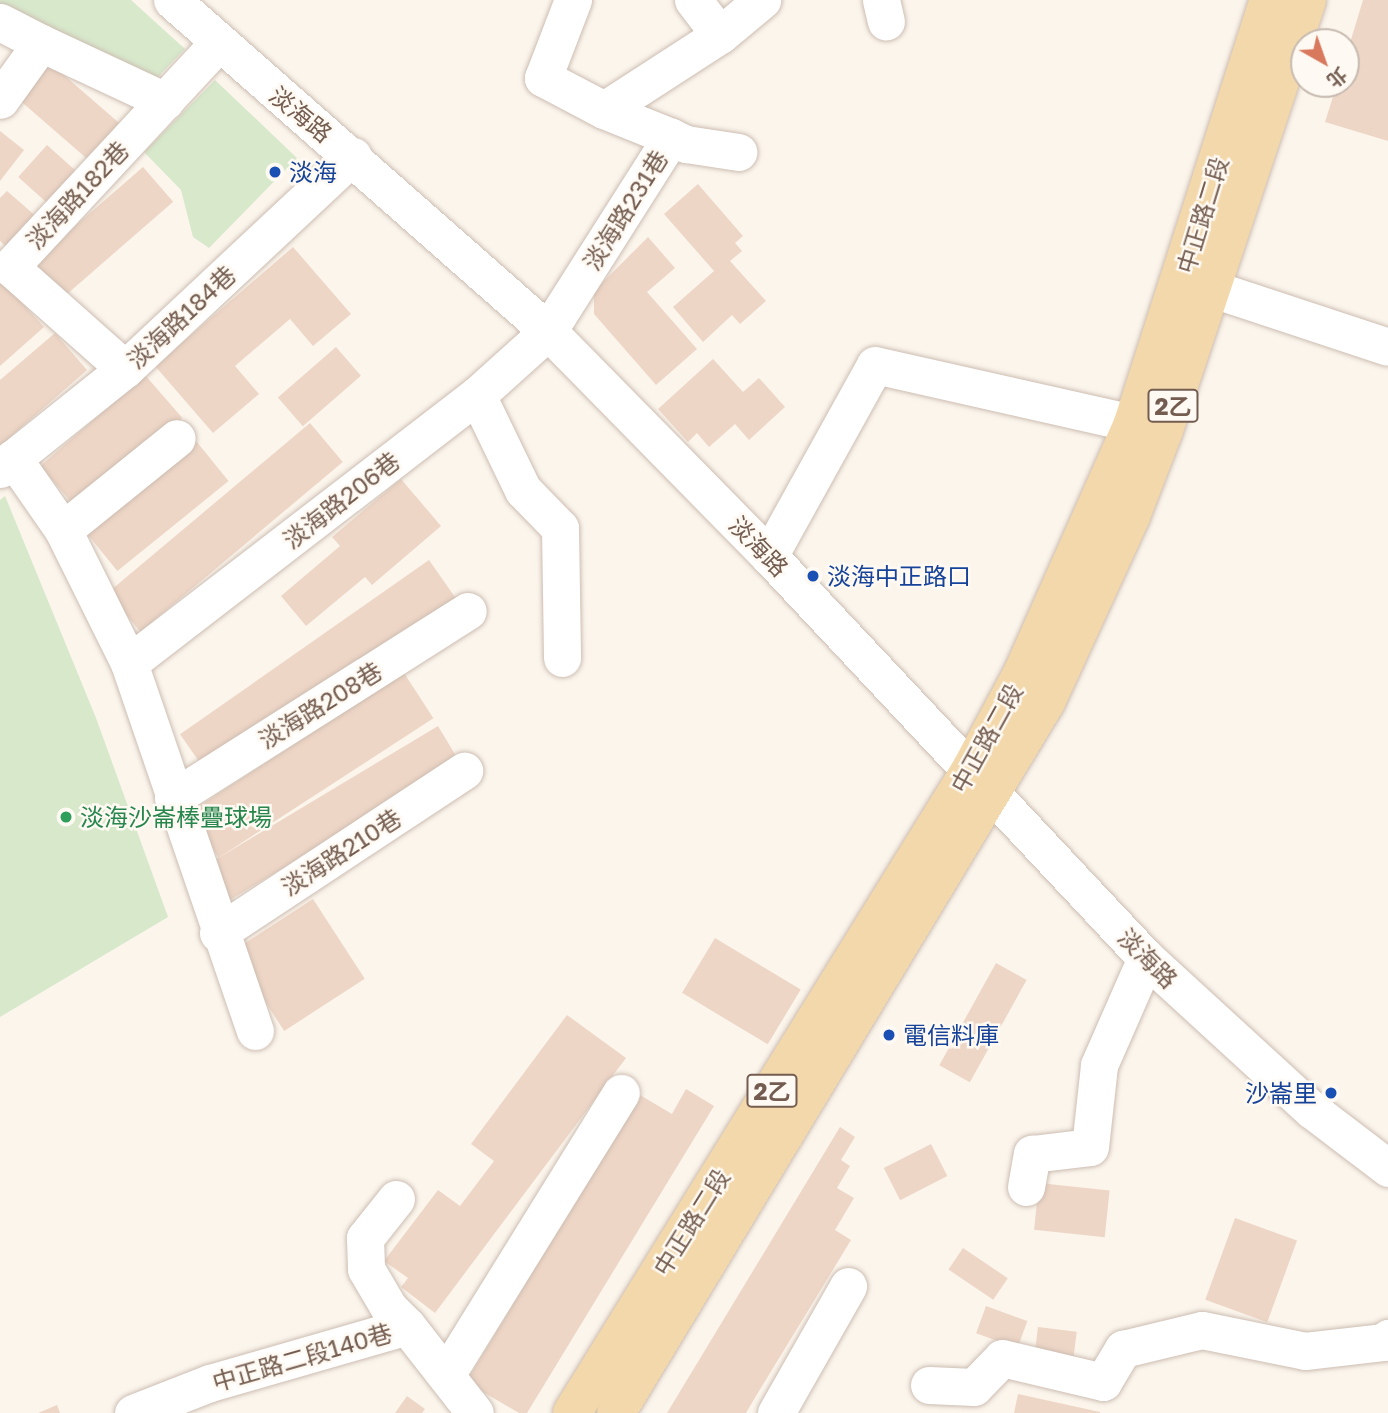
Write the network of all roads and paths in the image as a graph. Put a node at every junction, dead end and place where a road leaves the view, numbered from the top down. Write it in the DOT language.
graph roads {
  1 [pos="172,0"];
  2 [pos="573,0"];
  3 [pos="693,0"];
  4 [pos="762,0"];
  5 [pos="1269,0"];
  6 [pos="1307,0"];
  7 [pos="0,22"];
  8 [pos="720,35"];
  9 [pos="219,42"];
  10 [pos="41,43"];
  11 [pos="0,100"];
  12 [pos="164,101"];
  13 [pos="604,110"];
  14 [pos="671,137"];
  15 [pos="738,152"];
  16 [pos="353,156"];
  17 [pos="3,267"];
  18 [pos="1213,289"];
  19 [pos="548,331"];
  20 [pos="1388,347"];
  21 [pos="125,369"];
  22 [pos="477,395"];
  23 [pos="1133,422"];
  24 [pos="177,438"];
  25 [pos="7,464"];
  26 [pos="63,530"];
  27 [pos="769,556"];
  28 [pos="468,611"];
  29 [pos="562,658"];
  30 [pos="129,663"];
  31 [pos="464,771"];
  32 [pos="983,781"];
  33 [pos="173,798"];
  34 [pos="218,933"];
  35 [pos="1146,958"];
  36 [pos="255,1031"];
  37 [pos="621,1093"];
  38 [pos="1388,1168"];
  39 [pos="1026,1187"];
  40 [pos="396,1199"];
  41 [pos="848,1286"];
  42 [pos="407,1326"];
  43 [pos="1388,1338"];
  44 [pos="929,1385"];
  45 [pos="454,1397"];
  46 [pos="133,1413"];
  47 [pos="572,1413"];
  48 [pos="616,1413"];
  49 [pos="776,1413"];
  1 -- 9 [label="street, 淡海路"];
  2 -- 13 [label="street, 淡海路231巷"];
  3 -- 8 [label="street"];
  4 -- 8 [label="street"];
  5 -- 23 [label="main road, 中正路二段 / 2乙"];
  6 -- 18 [label="main road, 中正路二段 / 2乙"];
  7 -- 10 [label="street"];
  8 -- 13 [label="street"];
  9 -- 12 [label="street, 淡海路182巷"];
  9 -- 16 [label="street, 淡海路"];
  10 -- 11 [label="street"];
  10 -- 12 [label="street"];
  12 -- 17 [label="street, 淡海路182巷"];
  13 -- 14 [label="street, 淡海路231巷"];
  14 -- 15 [label="street"];
  14 -- 19 [label="street, 淡海路231巷"];
  16 -- 19 [label="street, 淡海路"];
  16 -- 21 [label="street, 淡海路184巷"];
  17 -- 21 [label="street, 淡海路182巷"];
  18 -- 20 [label="street"];
  18 -- 32 [label="main road, 中正路二段 / 2乙"];
  19 -- 22 [label="street, 淡海路206巷"];
  19 -- 27 [label="street, 淡海路"];
  21 -- 25 [label="street, 淡海路184巷"];
  22 -- 29 [label="street"];
  22 -- 30 [label="street, 淡海路206巷"];
  23 -- 27 [label="street"];
  23 -- 32 [label="main road, 中正路二段 / 2乙"];
  24 -- 26 [label="street"];
  25 -- 26 [label="street"];
  26 -- 30 [label="street"];
  27 -- 32 [label="street, 淡海路"];
  28 -- 33 [label="street, 淡海路208巷"];
  30 -- 33 [label="street"];
  31 -- 34 [label="street, 淡海路210巷"];
  32 -- 35 [label="street, 淡海路"];
  32 -- 47 [label="main road, 中正路二段 / 2乙"];
  32 -- 48 [label="main road, 中正路二段 / 2乙"];
  33 -- 34 [label="street"];
  34 -- 36 [label="street"];
  35 -- 38 [label="street, 淡海路"];
  35 -- 39 [label="street"];
  37 -- 45 [label="street"];
  40 -- 42 [label="street"];
  41 -- 49 [label="street"];
  42 -- 45 [label="street, 中正路二段140巷"];
  42 -- 46 [label="street, 中正路二段140巷"];
  43 -- 44 [label="street"];
}
